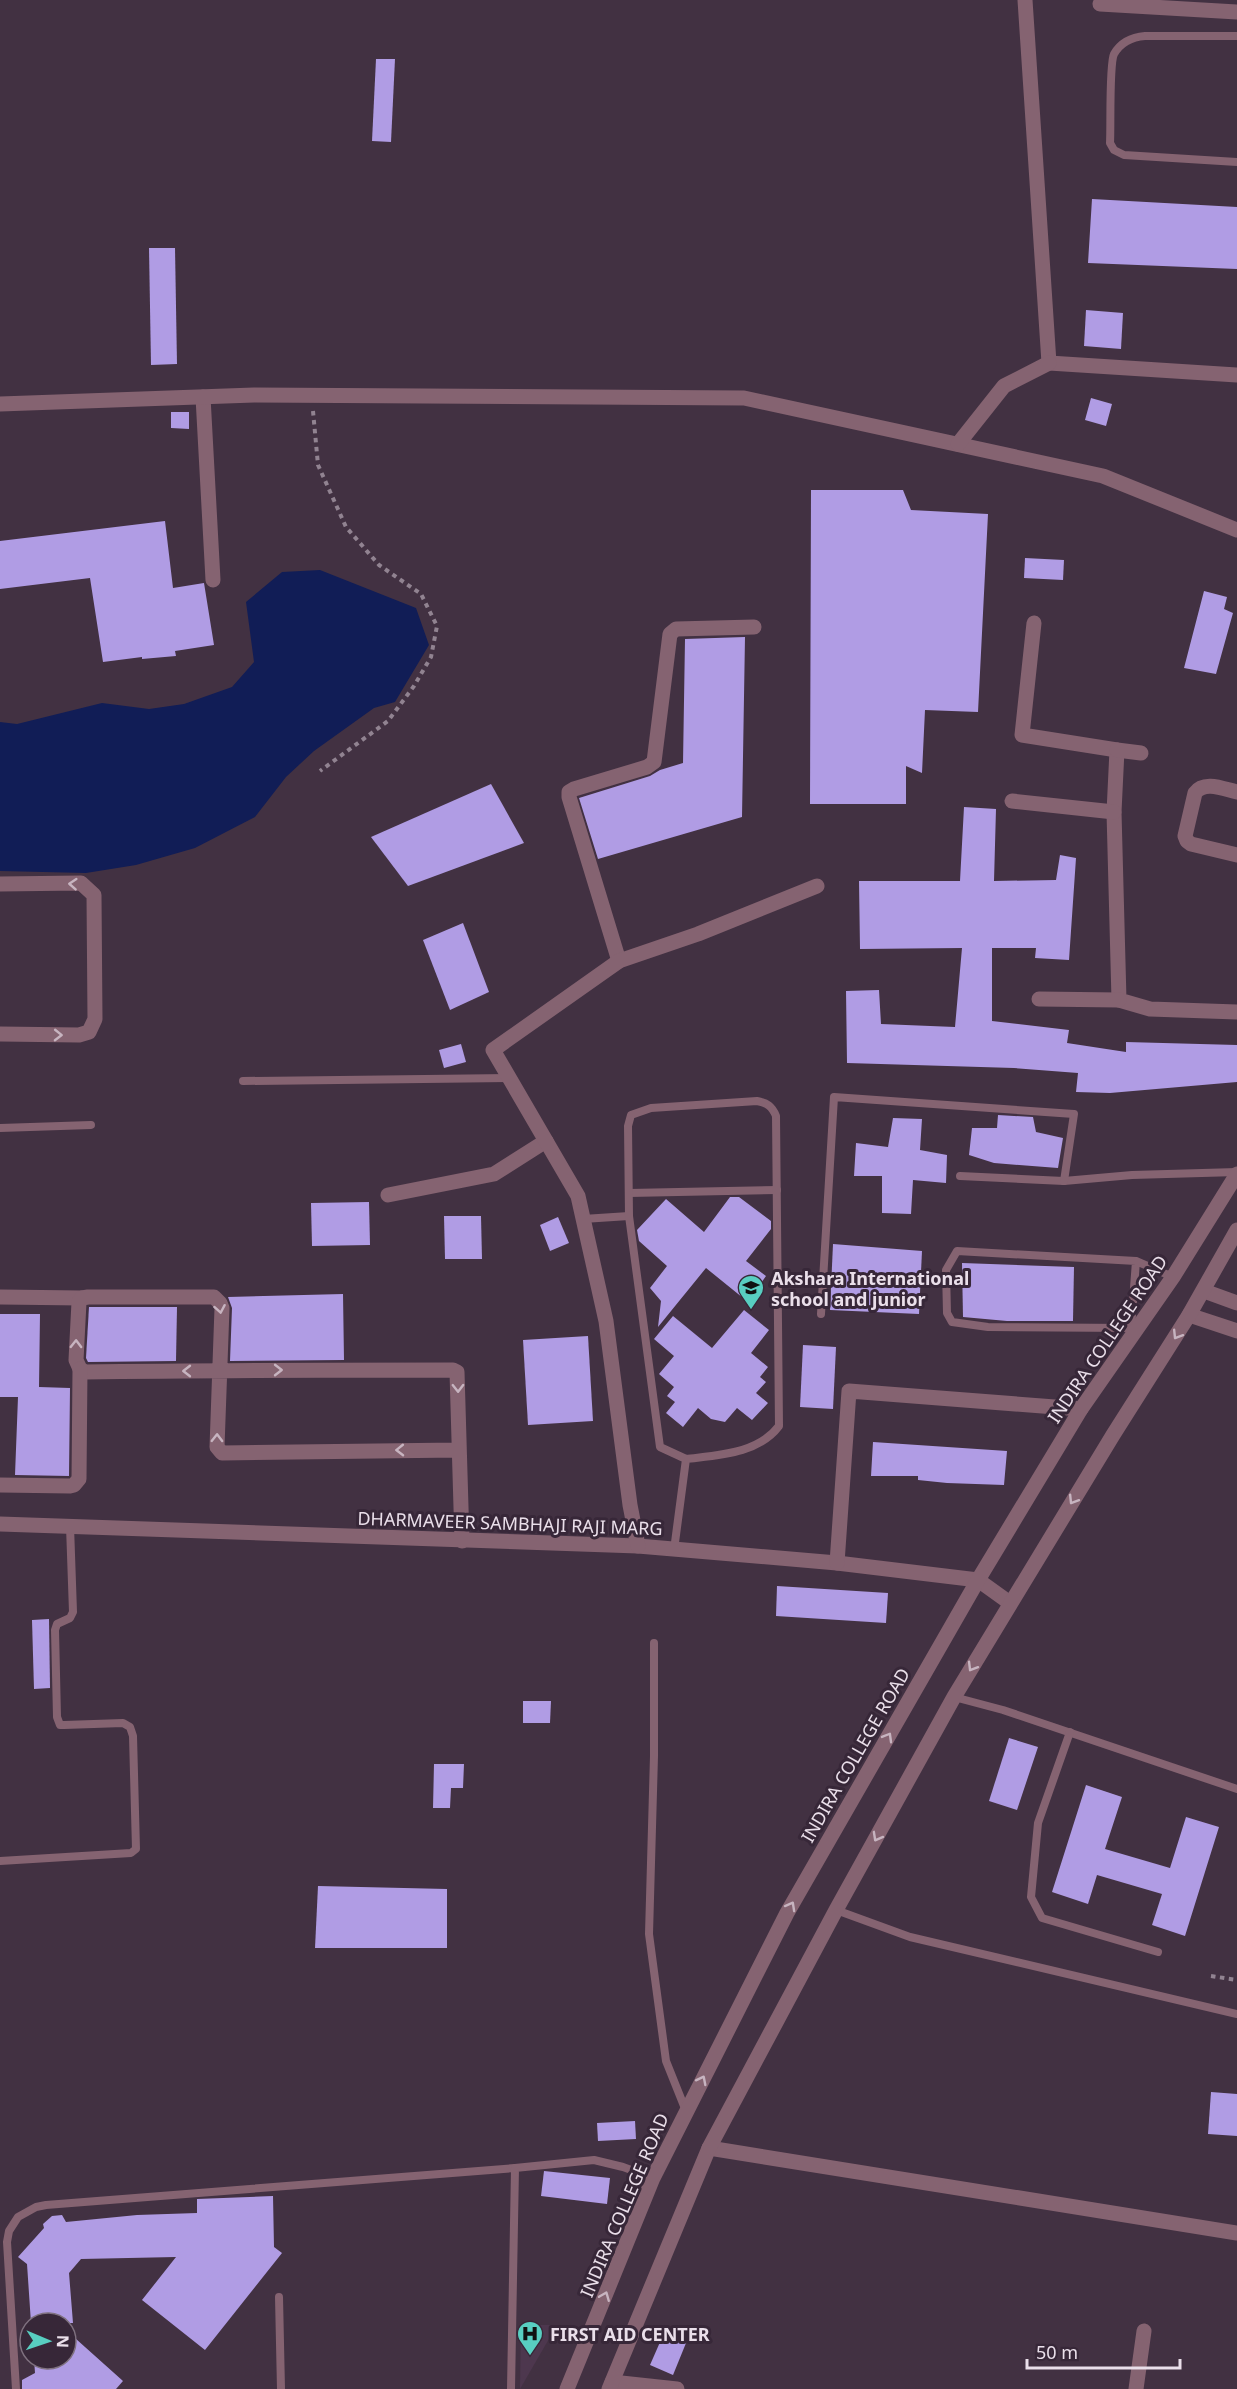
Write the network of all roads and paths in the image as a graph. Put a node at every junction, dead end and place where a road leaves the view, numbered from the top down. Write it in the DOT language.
graph roads {
  1 [pos="1025,0"];
  2 [pos="1100,4"];
  3 [pos="1237,12"];
  4 [pos="1237,36"];
  5 [pos="1237,162"];
  6 [pos="1049,363"];
  7 [pos="1237,375"];
  8 [pos="311,395"];
  9 [pos="203,397"];
  10 [pos="0,404"];
  11 [pos="958,444"];
  12 [pos="1237,530"];
  13 [pos="213,580"];
  14 [pos="1034,623"];
  15 [pos="754,627"];
  16 [pos="1117,750"];
  17 [pos="1141,753"];
  18 [pos="320,771"];
  19 [pos="1237,792"];
  20 [pos="1012,801"];
  21 [pos="1114,812"];
  22 [pos="1237,855"];
  23 [pos="0,884"];
  24 [pos="817,886"];
  25 [pos="619,961"];
  26 [pos="1039,999"];
  27 [pos="1119,1000"];
  28 [pos="1237,1012"];
  29 [pos="0,1034"];
  30 [pos="509,1078"];
  31 [pos="243,1081"];
  32 [pos="91,1125"];
  33 [pos="0,1128"];
  34 [pos="546,1141"];
  35 [pos="1237,1173"];
  36 [pos="960,1176"];
  37 [pos="1064,1180"];
  38 [pos="777,1190"];
  39 [pos="629,1192"];
  40 [pos="388,1196"];
  41 [pos="629,1216"];
  42 [pos="583,1219"];
  43 [pos="1237,1230"];
  44 [pos="1136,1261"];
  45 [pos="1173,1277"];
  46 [pos="1204,1291"];
  47 [pos="0,1297"];
  48 [pos="82,1298"];
  49 [pos="1237,1303"];
  50 [pos="821,1314"];
  51 [pos="1189,1315"];
  52 [pos="1237,1331"];
  53 [pos="80,1369"];
  54 [pos="220,1370"];
  55 [pos="1081,1409"];
  56 [pos="458,1450"];
  57 [pos="686,1460"];
  58 [pos="0,1485"];
  59 [pos="0,1524"];
  60 [pos="70,1526"];
  61 [pos="462,1541"];
  62 [pos="638,1546"];
  63 [pos="674,1550"];
  64 [pos="837,1563"];
  65 [pos="978,1580"];
  66 [pos="1010,1603"];
  67 [pos="654,1643"];
  68 [pos="954,1696"];
  69 [pos="1070,1732"];
  70 [pos="1237,1789"];
  71 [pos="0,1861"];
  72 [pos="836,1910"];
  73 [pos="1158,1952"];
  74 [pos="1211,1976"];
  75 [pos="1237,1980"];
  76 [pos="1237,2013"];
  77 [pos="686,2111"];
  78 [pos="709,2148"];
  79 [pos="515,2168"];
  80 [pos="653,2178"];
  81 [pos="1237,2233"];
  82 [pos="279,2297"];
  83 [pos="1144,2331"];
  84 [pos="611,2385"];
  85 [pos="16,2389"];
  86 [pos="281,2389"];
  87 [pos="511,2389"];
  88 [pos="567,2389"];
  89 [pos="677,2389"];
  90 [pos="1136,2389"];
  1 -- 6 [label="street"];
  2 -- 3 [label="street"];
  4 -- 5 [label="lane"];
  6 -- 7 [label="street"];
  6 -- 11 [label="street"];
  8 -- 9 [label="street"];
  8 -- 11 [label="street"];
  8 -- 18 [label="path"];
  9 -- 10 [label="street"];
  9 -- 13 [label="street"];
  11 -- 12 [label="street"];
  14 -- 16 [label="street"];
  15 -- 25 [label="street"];
  16 -- 17 [label="street"];
  16 -- 21 [label="street"];
  19 -- 22 [label="street"];
  20 -- 21 [label="street"];
  21 -- 27 [label="street"];
  29 -- 23 [label="street, one-way"];
  24 -- 25 [label="street"];
  25 -- 30 [label="street"];
  26 -- 27 [label="street"];
  27 -- 28 [label="street"];
  30 -- 31 [label="lane"];
  30 -- 34 [label="street"];
  32 -- 33 [label="lane"];
  34 -- 40 [label="street"];
  34 -- 42 [label="street"];
  35 -- 37 [label="lane"];
  35 -- 45 [label="street, INDIRA COLLEGE ROAD"];
  36 -- 37 [label="lane"];
  37 -- 50 [label="lane"];
  38 -- 39 [label="lane"];
  38 -- 39 [label="lane"];
  38 -- 57 [label="lane"];
  39 -- 41 [label="lane"];
  41 -- 42 [label="lane"];
  41 -- 57 [label="lane"];
  42 -- 62 [label="street"];
  43 -- 46 [label="street"];
  44 -- 44 [label="lane"];
  44 -- 45 [label="lane"];
  45 -- 55 [label="street, INDIRA COLLEGE ROAD"];
  46 -- 49 [label="street"];
  46 -- 51 [label="street"];
  47 -- 48 [label="street"];
  53 -- 48 [label="street, one-way"];
  48 -- 54 [label="street, one-way"];
  51 -- 52 [label="street"];
  51 -- 66 [label="street, one-way"];
  54 -- 53 [label="street, one-way"];
  53 -- 58 [label="street"];
  54 -- 56 [label="street, one-way"];
  56 -- 54 [label="street, one-way"];
  55 -- 64 [label="street"];
  55 -- 65 [label="street, INDIRA COLLEGE ROAD"];
  56 -- 61 [label="street"];
  57 -- 63 [label="lane"];
  59 -- 60 [label="street, DHARMAVEER SAMBHAJI RAJI MARG"];
  60 -- 61 [label="street, DHARMAVEER SAMBHAJI RAJI MARG"];
  60 -- 71 [label="lane"];
  61 -- 62 [label="street, DHARMAVEER SAMBHAJI RAJI MARG"];
  62 -- 63 [label="street, DHARMAVEER SAMBHAJI RAJI MARG"];
  63 -- 64 [label="street, DHARMAVEER SAMBHAJI RAJI MARG"];
  64 -- 65 [label="street, DHARMAVEER SAMBHAJI RAJI MARG"];
  65 -- 66 [label="street, DHARMAVEER SAMBHAJI RAJI MARG"];
  77 -- 65 [label="street, INDIRA COLLEGE ROAD, one-way"];
  66 -- 68 [label="street, one-way"];
  67 -- 77 [label="lane"];
  68 -- 69 [label="lane"];
  68 -- 72 [label="street, one-way"];
  69 -- 70 [label="lane"];
  69 -- 73 [label="lane"];
  72 -- 76 [label="lane"];
  72 -- 78 [label="street"];
  74 -- 75 [label="path"];
  77 -- 80 [label="street, INDIRA COLLEGE ROAD"];
  78 -- 81 [label="street"];
  78 -- 84 [label="street"];
  79 -- 80 [label="lane"];
  79 -- 85 [label="lane"];
  79 -- 87 [label="lane"];
  88 -- 80 [label="street, INDIRA COLLEGE ROAD, one-way"];
  82 -- 86 [label="lane"];
  83 -- 90 [label="street"];
  84 -- 89 [label="street"];
}
